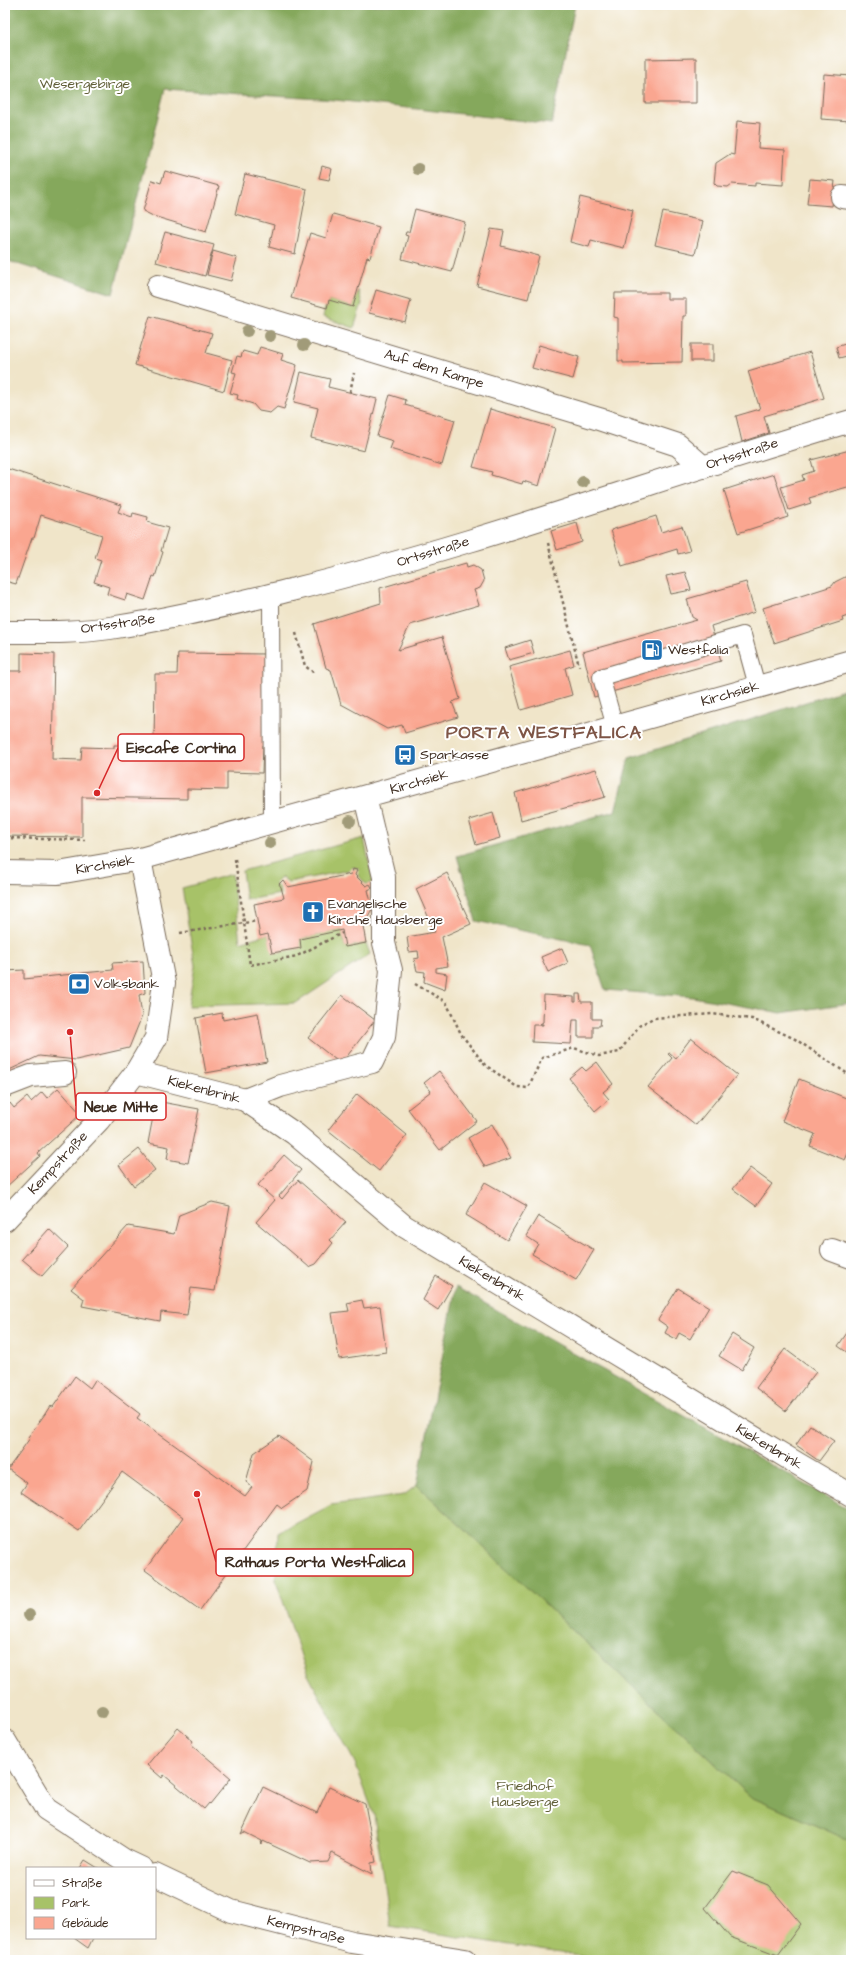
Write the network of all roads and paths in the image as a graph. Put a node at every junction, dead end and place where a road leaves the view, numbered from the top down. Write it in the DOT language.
graph roads {
  1 [pos="158,286"];
  2 [pos="851,421"];
  3 [pos="703,467"];
  4 [pos="542,520"];
  5 [pos="271,595"];
  6 [pos="5,632"];
  7 [pos="851,661"];
  8 [pos="581,673"];
  9 [pos="757,686"];
  10 [pos="615,727"];
  11 [pos="365,797"];
  12 [pos="272,823"];
  13 [pos="232,834"];
  14 [pos="140,859"];
  15 [pos="5,872"];
  16 [pos="257,921"];
  17 [pos="244,923"];
  18 [pos="342,933"];
  19 [pos="156,936"];
  20 [pos="391,970"];
  21 [pos="136,1072"];
  22 [pos="65,1073"];
  23 [pos="851,1076"];
  24 [pos="5,1086"];
  25 [pos="245,1100"];
  26 [pos="7,1214"];
  27 [pos="851,1495"];
  28 [pos="5,1741"];
  29 [pos="139,1867"];
  30 [pos="156,1875"];
  31 [pos="352,1951"];
  32 [pos="466,1960"];
  1 -- 3 [label="street, Auf dem Kampe"];
  2 -- 3 [label="street, Ortsstraße"];
  3 -- 4 [label="street, Ortsstraße"];
  4 -- 5 [label="street, Ortsstraße"];
  4 -- 8 [label="path"];
  5 -- 6 [label="street, Ortsstraße"];
  5 -- 12 [label="lane"];
  7 -- 9 [label="street, Kirchsiek"];
  9 -- 10 [label="street, Kirchsiek"];
  9 -- 10 [label="lane"];
  10 -- 11 [label="street, Kirchsiek"];
  11 -- 12 [label="street, Kirchsiek"];
  11 -- 20 [label="street"];
  12 -- 13 [label="street, Kirchsiek"];
  13 -- 14 [label="street, Kirchsiek"];
  13 -- 17 [label="path"];
  14 -- 15 [label="street, Kirchsiek"];
  14 -- 19 [label="street, Kempstraße"];
  16 -- 17 [label="path"];
  17 -- 18 [label="path"];
  17 -- 19 [label="path"];
  19 -- 21 [label="street, Kempstraße"];
  20 -- 23 [label="path"];
  20 -- 25 [label="street"];
  21 -- 25 [label="street, Kiekenbrink"];
  21 -- 26 [label="street, Kempstraße"];
  22 -- 24 [label="street"];
  25 -- 27 [label="street, Kiekenbrink"];
  28 -- 29 [label="street"];
  30 -- 31 [label="street, Kempstraße"];
  31 -- 32 [label="street, Kempstraße"];
}
